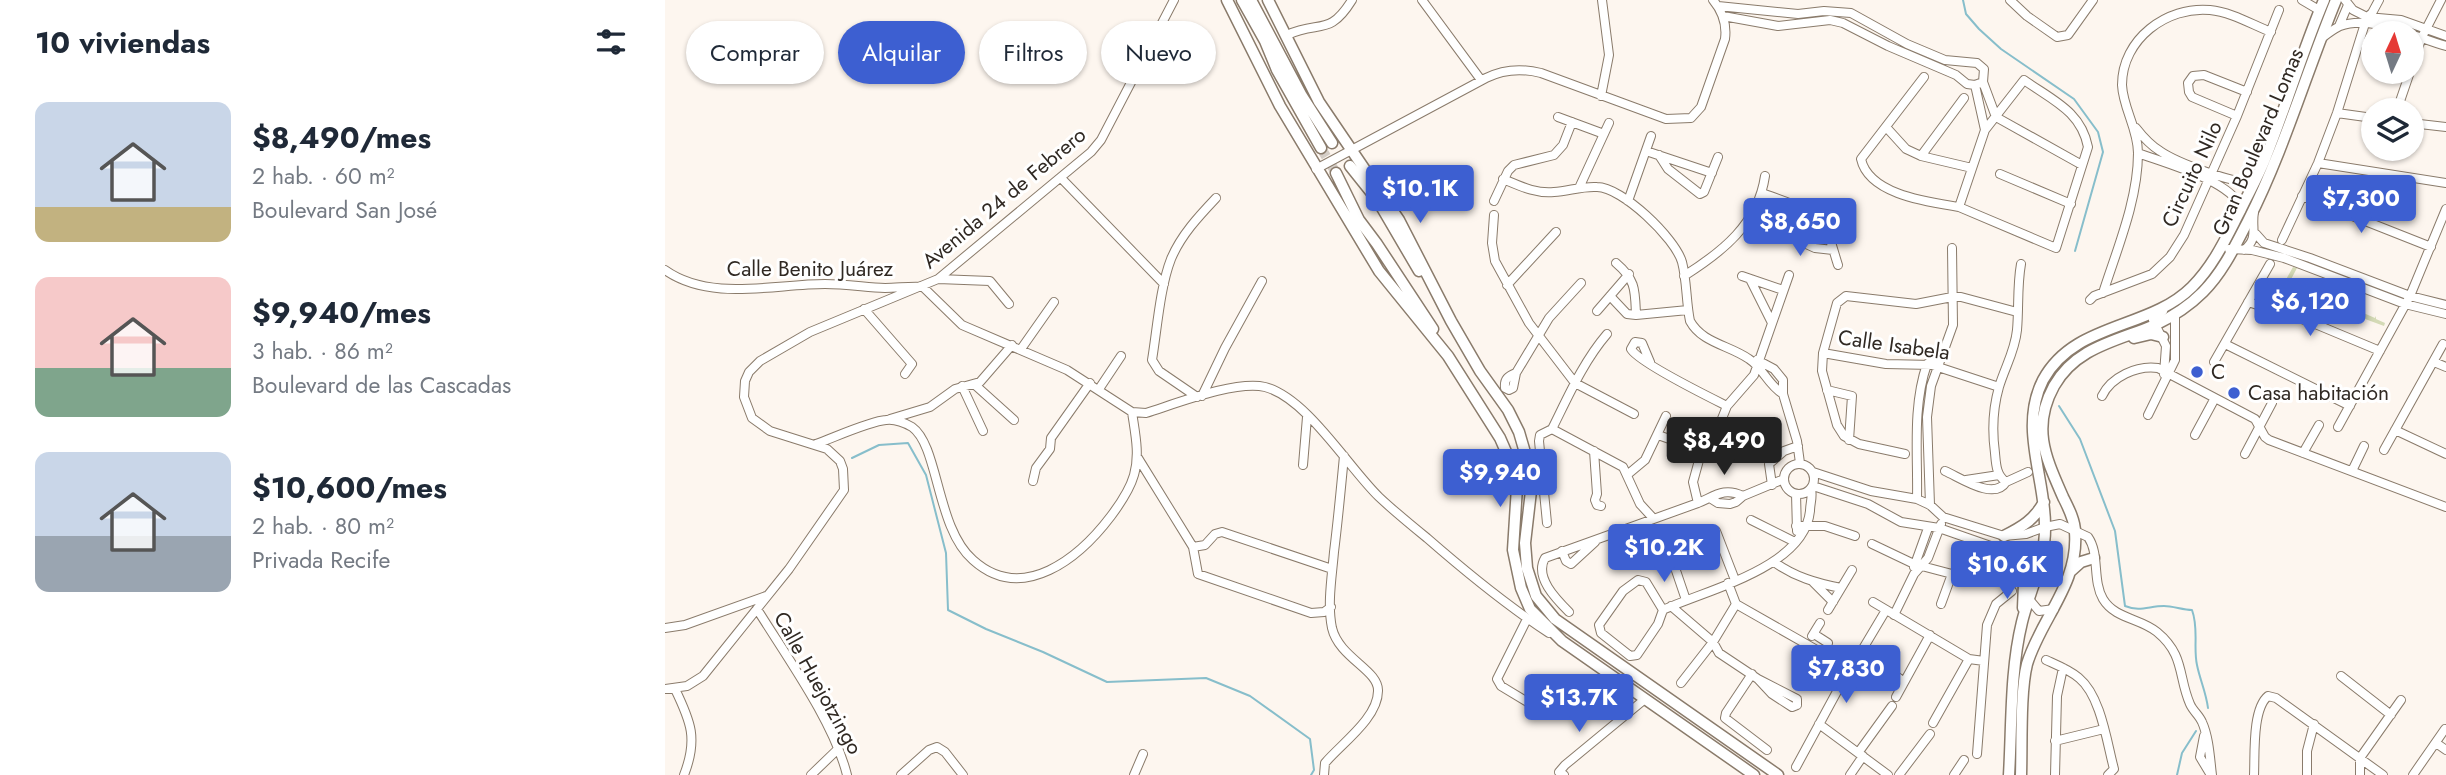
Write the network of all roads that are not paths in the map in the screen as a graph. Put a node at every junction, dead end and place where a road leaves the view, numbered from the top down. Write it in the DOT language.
graph roads {
  1 [pos="1174,0"];
  2 [pos="1227,0"];
  3 [pos="1242,0"];
  4 [pos="1251,0"];
  5 [pos="1268,0"];
  6 [pos="1352,0"];
  7 [pos="1422,0"];
  8 [pos="1602,0"];
  9 [pos="2010,0"];
  10 [pos="2093,0"];
  11 [pos="2302,0"];
  12 [pos="2336,0"];
  13 [pos="2379,0"];
  14 [pos="2441,0"];
  15 [pos="2347,2"];
  16 [pos="1715,3"];
  17 [pos="2322,5"];
  18 [pos="1748,10"];
  19 [pos="2279,10"];
  20 [pos="1723,16"];
  21 [pos="1746,20"];
  22 [pos="2367,21"];
  23 [pos="2404,21"];
  24 [pos="2361,22"];
  25 [pos="2339,26"];
  26 [pos="2424,28"];
  27 [pos="2427,29"];
  28 [pos="2270,32"];
  29 [pos="2424,34"];
  30 [pos="1287,35"];
  31 [pos="1893,36"];
  32 [pos="2446,36"];
  33 [pos="2322,38"];
  34 [pos="2424,38"];
  35 [pos="2361,39"];
  36 [pos="1888,46"];
  37 [pos="2446,46"];
  38 [pos="2310,52"];
  39 [pos="1924,77"];
  40 [pos="1481,80"];
  41 [pos="1979,84"];
  42 [pos="2247,92"];
  43 [pos="1601,96"];
  44 [pos="1964,98"];
  45 [pos="2337,113"];
  46 [pos="2237,116"];
  47 [pos="2361,116"];
  48 [pos="1558,117"];
  49 [pos="1996,117"];
  50 [pos="1572,122"];
  51 [pos="1608,123"];
  52 [pos="2424,124"];
  53 [pos="2134,126"];
  54 [pos="1886,127"];
  55 [pos="2446,127"];
  56 [pos="1985,130"];
  57 [pos="1604,134"];
  58 [pos="1651,136"];
  59 [pos="1332,143"];
  60 [pos="2149,144"];
  61 [pos="1321,148"];
  62 [pos="1646,151"];
  63 [pos="1352,152"];
  64 [pos="2138,153"];
  65 [pos="1659,155"];
  66 [pos="1921,156"];
  67 [pos="1719,157"];
  68 [pos="2318,163"];
  69 [pos="2082,165"];
  70 [pos="1350,166"];
  71 [pos="1972,168"];
  72 [pos="1317,169"];
  73 [pos="1336,173"];
  74 [pos="1712,173"];
  75 [pos="2000,174"];
  76 [pos="1765,176"];
  77 [pos="2210,176"];
  78 [pos="1061,178"];
  79 [pos="1503,179"];
  80 [pos="2254,182"];
  81 [pos="2446,183"];
  82 [pos="1579,188"];
  83 [pos="1762,193"];
  84 [pos="2302,196"];
  85 [pos="1216,198"];
  86 [pos="1494,201"];
  87 [pos="1628,201"];
  88 [pos="1790,203"];
  89 [pos="2071,204"];
  90 [pos="2255,206"];
  91 [pos="1959,207"];
  92 [pos="2241,208"];
  93 [pos="2446,209"];
  94 [pos="1494,215"];
  95 [pos="1556,232"];
  96 [pos="2256,234"];
  97 [pos="2282,240"];
  98 [pos="2431,247"];
  99 [pos="1952,248"];
  100 [pos="2233,249"];
  101 [pos="1833,250"];
  102 [pos="2272,250"];
  103 [pos="1616,263"];
  104 [pos="2021,264"];
  105 [pos="2270,264"];
  106 [pos="1838,265"];
  107 [pos="665,270"];
  108 [pos="1629,274"];
  109 [pos="1789,275"];
  110 [pos="1684,276"];
  111 [pos="938,279"];
  112 [pos="1262,281"];
  113 [pos="1581,283"];
  114 [pos="1164,284"];
  115 [pos="1507,285"];
  116 [pos="923,287"];
  117 [pos="1783,290"];
  118 [pos="2103,293"];
  119 [pos="1610,296"];
  120 [pos="1952,297"];
  121 [pos="2090,300"];
  122 [pos="2408,300"];
  123 [pos="1054,302"];
  124 [pos="2248,302"];
  125 [pos="1009,304"];
  126 [pos="2446,304"];
  127 [pos="864,309"];
  128 [pos="1688,310"];
  129 [pos="2172,310"];
  130 [pos="1597,311"];
  131 [pos="2017,312"];
  132 [pos="2446,314"];
  133 [pos="1636,315"];
  134 [pos="1451,321"];
  135 [pos="1772,323"];
  136 [pos="2154,325"];
  137 [pos="1607,334"];
  138 [pos="1539,335"];
  139 [pos="2168,335"];
  140 [pos="2125,336"];
  141 [pos="2225,344"];
  142 [pos="2443,344"];
  143 [pos="1012,345"];
  144 [pos="1021,349"];
  145 [pos="2380,351"];
  146 [pos="1823,353"];
  147 [pos="1121,356"];
  148 [pos="1448,356"];
  149 [pos="1650,362"];
  150 [pos="1935,362"];
  151 [pos="2214,362"];
  152 [pos="2434,362"];
  153 [pos="1759,364"];
  154 [pos="2446,368"];
  155 [pos="1516,373"];
  156 [pos="905,374"];
  157 [pos="2166,375"];
  158 [pos="1090,383"];
  159 [pos="1575,383"];
  160 [pos="974,384"];
  161 [pos="962,386"];
  162 [pos="1999,387"];
  163 [pos="1099,388"];
  164 [pos="1827,390"];
  165 [pos="1783,394"];
  166 [pos="2102,396"];
  167 [pos="1200,397"];
  168 [pos="2215,398"];
  169 [pos="2272,403"];
  170 [pos="1727,406"];
  171 [pos="2350,406"];
  172 [pos="1132,412"];
  173 [pos="1634,414"];
  174 [pos="2148,415"];
  175 [pos="1666,416"];
  176 [pos="1307,417"];
  177 [pos="887,420"];
  178 [pos="1014,420"];
  179 [pos="2319,425"];
  180 [pos="1719,426"];
  181 [pos="2260,426"];
  182 [pos="2338,427"];
  183 [pos="1552,429"];
  184 [pos="2395,430"];
  185 [pos="983,431"];
  186 [pos="1658,435"];
  187 [pos="2195,435"];
  188 [pos="1849,440"];
  189 [pos="816,444"];
  190 [pos="1798,446"];
  191 [pos="2364,446"];
  192 [pos="2384,450"];
  193 [pos="1594,451"];
  194 [pos="2445,452"];
  195 [pos="2304,453"];
  196 [pos="1905,454"];
  197 [pos="2245,454"];
  198 [pos="1344,456"];
  199 [pos="1138,458"];
  200 [pos="1918,461"];
  201 [pos="1800,463"];
  202 [pos="1929,463"];
  203 [pos="1303,465"];
  204 [pos="1945,471"];
  205 [pos="2352,471"];
  206 [pos="1813,472"];
  207 [pos="2028,472"];
  208 [pos="1627,475"];
  209 [pos="1999,475"];
  210 [pos="1784,479"];
  211 [pos="1966,480"];
  212 [pos="1033,481"];
  213 [pos="2006,482"];
  214 [pos="1772,485"];
  215 [pos="1812,488"];
  216 [pos="1871,491"];
  217 [pos="1597,494"];
  218 [pos="1796,494"];
  219 [pos="1917,499"];
  220 [pos="2044,502"];
  221 [pos="1698,503"];
  222 [pos="1868,503"];
  223 [pos="1930,505"];
  224 [pos="2446,507"];
  225 [pos="1652,517"];
  226 [pos="1943,517"];
  227 [pos="1751,520"];
  228 [pos="1547,523"];
  229 [pos="1797,526"];
  230 [pos="1807,527"];
  231 [pos="2045,527"];
  232 [pos="1928,528"];
  233 [pos="1939,528"];
  234 [pos="2075,530"];
  235 [pos="1716,531"];
  236 [pos="1855,536"];
  237 [pos="2004,536"];
  238 [pos="1599,538"];
  239 [pos="1797,540"];
  240 [pos="1872,544"];
  241 [pos="1193,547"];
  242 [pos="1669,550"];
  243 [pos="1562,551"];
  244 [pos="2094,558"];
  245 [pos="1970,559"];
  246 [pos="1774,562"];
  247 [pos="1918,565"];
  248 [pos="1332,569"];
  249 [pos="1852,570"];
  250 [pos="2071,571"];
  251 [pos="1952,574"];
  252 [pos="1732,582"];
  253 [pos="1813,582"];
  254 [pos="2024,583"];
  255 [pos="1842,588"];
  256 [pos="2012,591"];
  257 [pos="766,596"];
  258 [pos="1686,600"];
  259 [pos="2029,601"];
  260 [pos="1873,603"];
  261 [pos="1736,604"];
  262 [pos="1941,604"];
  263 [pos="1331,607"];
  264 [pos="1667,608"];
  265 [pos="2055,609"];
  266 [pos="757,610"];
  267 [pos="1569,612"];
  268 [pos="1890,612"];
  269 [pos="1527,619"];
  270 [pos="2022,621"];
  271 [pos="1820,623"];
  272 [pos="665,628"];
  273 [pos="1814,634"];
  274 [pos="1930,635"];
  275 [pos="1562,641"];
  276 [pos="1713,642"];
  277 [pos="1807,644"];
  278 [pos="1862,650"];
  279 [pos="1969,659"];
  280 [pos="2046,660"];
  281 [pos="1984,661"];
  282 [pos="1855,662"];
  283 [pos="2063,668"];
  284 [pos="1847,673"];
  285 [pos="1755,676"];
  286 [pos="2341,676"];
  287 [pos="1681,682"];
  288 [pos="1904,682"];
  289 [pos="675,689"];
  290 [pos="665,690"];
  291 [pos="1896,697"];
  292 [pos="1645,699"];
  293 [pos="2402,699"];
  294 [pos="1534,706"];
  295 [pos="1892,706"];
  296 [pos="2391,715"];
  297 [pos="1933,723"];
  298 [pos="1819,724"];
  299 [pos="2313,724"];
  300 [pos="2104,729"];
  301 [pos="2445,729"];
  302 [pos="1930,734"];
  303 [pos="2055,741"];
  304 [pos="2436,743"];
  305 [pos="838,749"];
  306 [pos="1766,750"];
  307 [pos="2446,750"];
  308 [pos="1143,754"];
  309 [pos="1977,754"];
  310 [pos="1861,755"];
  311 [pos="2360,758"];
  312 [pos="1964,760"];
  313 [pos="1795,767"];
  314 [pos="2009,770"];
  315 [pos="2021,770"];
  316 [pos="2111,772"];
  317 [pos="2380,774"];
  318 [pos="684,775"];
  319 [pos="811,775"];
  320 [pos="847,775"];
  321 [pos="901,775"];
  322 [pos="963,775"];
  323 [pos="1134,775"];
  324 [pos="1324,775"];
  325 [pos="1564,775"];
  326 [pos="1754,775"];
  327 [pos="1778,775"];
  328 [pos="1850,775"];
  329 [pos="1888,775"];
  330 [pos="1899,775"];
  331 [pos="1954,775"];
  332 [pos="2055,775"];
  333 [pos="2211,775"];
  334 [pos="2254,775"];
  335 [pos="2307,775"];
  336 [pos="2360,775"];
  337 [pos="2413,775"];
  1 -- 78 [label="street, Avenida 24 de Febrero"];
  2 -- 72 [label="main road"];
  3 -- 61 [label="main road"];
  4 -- 59 [label="main road"];
  5 -- 30 [label="main road"];
  6 -- 30 [label="street"];
  7 -- 40 [label="street"];
  8 -- 43 [label="street"];
  9 -- 10 [label="street"];
  11 -- 17 [label="street"];
  12 -- 33 [label="main road, Gran Boulevard Lomas"];
  13 -- 22 [label="street"];
  14 -- 27 [label="street"];
  15 -- 22 [label="street"];
  15 -- 25 [label="street"];
  16 -- 18 [label="street"];
  16 -- 20 [label="street"];
  17 -- 38 [label="main road, Gran Boulevard Lomas"];
  18 -- 21 [label="street"];
  18 -- 31 [label="street"];
  19 -- 28 [label="street, Circuito Nilo"];
  20 -- 21 [label="street"];
  20 -- 43 [label="street"];
  21 -- 36 [label="street"];
  22 -- 23 [label="street"];
  24 -- 25 [label="street"];
  25 -- 33 [label="street"];
  26 -- 27 [label="street"];
  27 -- 29 [label="street"];
  27 -- 32 [label="street"];
  28 -- 42 [label="street, Circuito Nilo"];
  28 -- 53 [label="street, Circuito Nilo"];
  30 -- 63 [label="main road"];
  31 -- 36 [label="street"];
  31 -- 41 [label="street"];
  33 -- 38 [label="main road, Gran Boulevard Lomas"];
  34 -- 37 [label="street"];
  35 -- 45 [label="street"];
  36 -- 41 [label="street"];
  38 -- 80 [label="main road, Gran Boulevard Lomas"];
  38 -- 90 [label="main road, Gran Boulevard Lomas"];
  39 -- 54 [label="street"];
  40 -- 43 [label="street"];
  40 -- 63 [label="street"];
  41 -- 49 [label="street"];
  41 -- 56 [label="street"];
  42 -- 46 [label="street, Circuito Nilo"];
  42 -- 46 [label="street"];
  44 -- 66 [label="street"];
  45 -- 47 [label="street"];
  45 -- 68 [label="street"];
  46 -- 77 [label="street, Circuito Nilo"];
  48 -- 50 [label="street"];
  49 -- 56 [label="street"];
  49 -- 69 [label="street"];
  49 -- 69 [label="street"];
  50 -- 57 [label="street"];
  50 -- 79 [label="street"];
  51 -- 57 [label="street"];
  52 -- 55 [label="street"];
  53 -- 60 [label="street"];
  53 -- 64 [label="street, Circuito Nilo"];
  54 -- 66 [label="street"];
  54 -- 91 [label="street"];
  56 -- 71 [label="street"];
  57 -- 82 [label="street"];
  58 -- 62 [label="street"];
  60 -- 64 [label="street"];
  60 -- 77 [label="street"];
  62 -- 65 [label="street"];
  62 -- 87 [label="street"];
  63 -- 72 [label="street"];
  63 -- 134 [label="main road"];
  64 -- 77 [label="street"];
  64 -- 118 [label="street, Circuito Nilo"];
  65 -- 74 [label="street"];
  65 -- 74 [label="street"];
  66 -- 71 [label="street"];
  67 -- 74 [label="street"];
  68 -- 81 [label="street"];
  68 -- 84 [label="street"];
  69 -- 89 [label="street"];
  70 -- 134 [label="main road"];
  71 -- 91 [label="street"];
  72 -- 148 [label="main road"];
  73 -- 148 [label="main road"];
  75 -- 89 [label="street"];
  76 -- 83 [label="street"];
  77 -- 80 [label="street"];
  77 -- 92 [label="street"];
  77 -- 118 [label="street, Circuito Nilo"];
  78 -- 111 [label="street, Avenida 24 de Febrero"];
  78 -- 114 [label="street"];
  79 -- 82 [label="street"];
  79 -- 86 [label="street"];
  80 -- 92 [label="main road, Gran Boulevard Lomas"];
  82 -- 87 [label="street"];
  83 -- 88 [label="street"];
  83 -- 110 [label="street"];
  84 -- 97 [label="street"];
  84 -- 98 [label="street"];
  85 -- 114 [label="street"];
  87 -- 110 [label="street"];
  88 -- 101 [label="street"];
  88 -- 101 [label="street"];
  89 -- 91 [label="street"];
  90 -- 96 [label="street"];
  90 -- 100 [label="main road, Gran Boulevard Lomas"];
  92 -- 100 [label="main road, Gran Boulevard Lomas"];
  93 -- 98 [label="street"];
  94 -- 115 [label="street"];
  95 -- 115 [label="street"];
  96 -- 100 [label="street"];
  96 -- 102 [label="street"];
  98 -- 122 [label="street"];
  99 -- 120 [label="street"];
  100 -- 102 [label="street"];
  100 -- 129 [label="main road, Gran Boulevard Lomas"];
  101 -- 106 [label="street"];
  102 -- 122 [label="street"];
  103 -- 108 [label="street"];
  104 -- 131 [label="street"];
  105 -- 124 [label="street"];
  107 -- 116 [label="street, Calle Benito Juárez"];
  108 -- 119 [label="street"];
  108 -- 133 [label="street"];
  109 -- 117 [label="street"];
  110 -- 128 [label="street"];
  111 -- 116 [label="street, Avenida 24 de Febrero"];
  111 -- 125 [label="street"];
  112 -- 167 [label="street"];
  113 -- 138 [label="street"];
  114 -- 167 [label="street"];
  115 -- 138 [label="street"];
  116 -- 127 [label="street, Avenida 24 de Febrero"];
  116 -- 143 [label="street, Calle Benito Juárez"];
  117 -- 135 [label="street"];
  117 -- 135 [label="street"];
  118 -- 121 [label="street, Circuito Nilo"];
  119 -- 130 [label="street"];
  119 -- 133 [label="street"];
  120 -- 131 [label="street"];
  120 -- 146 [label="street"];
  120 -- 150 [label="street"];
  122 -- 126 [label="street"];
  122 -- 132 [label="street"];
  122 -- 145 [label="street"];
  123 -- 144 [label="street"];
  124 -- 141 [label="street"];
  124 -- 145 [label="street"];
  127 -- 156 [label="street"];
  127 -- 189 [label="street, Avenida 24 de Febrero"];
  128 -- 133 [label="street"];
  128 -- 153 [label="street"];
  129 -- 136 [label="main road, Gran Boulevard Lomas"];
  129 -- 139 [label="street"];
  129 -- 220 [label="main road, Gran Boulevard Lomas"];
  131 -- 162 [label="street"];
  134 -- 327 [label="main road"];
  135 -- 153 [label="street"];
  136 -- 139 [label="street"];
  136 -- 140 [label="main road, Gran Boulevard Lomas"];
  137 -- 159 [label="street"];
  138 -- 155 [label="street"];
  138 -- 159 [label="street"];
  139 -- 140 [label="main road"];
  139 -- 157 [label="street"];
  140 -- 234 [label="main road, Gran Boulevard Lomas"];
  141 -- 151 [label="street"];
  141 -- 171 [label="street"];
  142 -- 152 [label="street"];
  143 -- 144 [label="street, Calle Benito Juárez"];
  143 -- 160 [label="street"];
  144 -- 158 [label="street, Calle Benito Juárez"];
  145 -- 171 [label="street"];
  146 -- 150 [label="street, Calle Isabela"];
  146 -- 164 [label="street"];
  147 -- 163 [label="street"];
  148 -- 275 [label="main road"];
  149 -- 170 [label="street"];
  150 -- 162 [label="street, Calle Isabela"];
  150 -- 200 [label="street"];
  150 -- 202 [label="street"];
  152 -- 154 [label="street"];
  152 -- 184 [label="street"];
  153 -- 165 [label="street"];
  153 -- 165 [label="street"];
  153 -- 170 [label="street"];
  157 -- 166 [label="street"];
  157 -- 168 [label="street"];
  157 -- 174 [label="street"];
  158 -- 163 [label="street, Calle Benito Juárez"];
  158 -- 212 [label="street"];
  159 -- 173 [label="street"];
  159 -- 183 [label="street"];
  160 -- 161 [label="street"];
  160 -- 178 [label="street"];
  161 -- 177 [label="street"];
  161 -- 185 [label="street"];
  162 -- 209 [label="street"];
  163 -- 172 [label="street, Calle Benito Juárez"];
  164 -- 188 [label="street"];
  164 -- 188 [label="street"];
  165 -- 190 [label="street"];
  167 -- 172 [label="street"];
  167 -- 176 [label="street"];
  168 -- 181 [label="street"];
  168 -- 187 [label="street"];
  169 -- 181 [label="street"];
  170 -- 180 [label="street"];
  171 -- 182 [label="street"];
  172 -- 199 [label="street"];
  175 -- 186 [label="street"];
  176 -- 198 [label="street"];
  176 -- 203 [label="street"];
  177 -- 189 [label="street"];
  177 -- 199 [label="street"];
  179 -- 195 [label="street"];
  181 -- 195 [label="street"];
  181 -- 197 [label="street"];
  183 -- 193 [label="street"];
  183 -- 228 [label="street"];
  184 -- 192 [label="street"];
  184 -- 194 [label="street"];
  186 -- 208 [label="street"];
  186 -- 221 [label="street"];
  188 -- 196 [label="street"];
  189 -- 257 [label="street, Avenida 24 de Febrero"];
  190 -- 201 [label="street"];
  190 -- 214 [label="street"];
  191 -- 205 [label="street"];
  193 -- 208 [label="street"];
  193 -- 217 [label="street"];
  195 -- 205 [label="street"];
  198 -- 248 [label="street"];
  198 -- 269 [label="street"];
  199 -- 241 [label="street"];
  200 -- 202 [label="street"];
  200 -- 219 [label="street"];
  201 -- 206 [label="street"];
  201 -- 210 [label="street"];
  202 -- 223 [label="street"];
  204 -- 211 [label="street"];
  205 -- 224 [label="street"];
  206 -- 215 [label="street"];
  206 -- 216 [label="street"];
  207 -- 213 [label="street"];
  208 -- 225 [label="street"];
  209 -- 211 [label="street"];
  209 -- 213 [label="street"];
  210 -- 214 [label="street"];
  210 -- 218 [label="street"];
  211 -- 213 [label="street"];
  214 -- 221 [label="street"];
  215 -- 218 [label="street"];
  215 -- 222 [label="street"];
  215 -- 230 [label="street"];
  216 -- 219 [label="street"];
  216 -- 222 [label="street"];
  218 -- 229 [label="street"];
  219 -- 223 [label="street"];
  220 -- 231 [label="main road, Gran Boulevard Lomas"];
  220 -- 237 [label="main road"];
  221 -- 225 [label="street"];
  222 -- 232 [label="street"];
  223 -- 226 [label="street"];
  225 -- 238 [label="street"];
  226 -- 233 [label="street"];
  226 -- 237 [label="street"];
  227 -- 239 [label="street"];
  229 -- 230 [label="street"];
  229 -- 239 [label="street"];
  230 -- 236 [label="street"];
  230 -- 239 [label="street"];
  231 -- 234 [label="street"];
  231 -- 237 [label="street"];
  231 -- 259 [label="main road, Gran Boulevard Lomas"];
  232 -- 233 [label="street"];
  232 -- 247 [label="street"];
  233 -- 247 [label="street"];
  233 -- 254 [label="street"];
  234 -- 244 [label="street"];
  234 -- 250 [label="main road, Gran Boulevard Lomas"];
  235 -- 252 [label="street"];
  238 -- 243 [label="street"];
  238 -- 243 [label="street"];
  239 -- 246 [label="street"];
  240 -- 247 [label="street"];
  241 -- 248 [label="street"];
  241 -- 263 [label="street"];
  242 -- 258 [label="street"];
  243 -- 267 [label="street"];
  244 -- 250 [label="main road"];
  244 -- 333 [label="street"];
  245 -- 251 [label="street"];
  246 -- 252 [label="street"];
  246 -- 253 [label="street"];
  247 -- 251 [label="street"];
  247 -- 268 [label="street"];
  248 -- 263 [label="street"];
  249 -- 255 [label="street"];
  250 -- 265 [label="main road, Gran Boulevard Lomas"];
  251 -- 262 [label="street"];
  252 -- 258 [label="street"];
  252 -- 261 [label="street"];
  253 -- 255 [label="street"];
  253 -- 255 [label="street"];
  254 -- 259 [label="street"];
  254 -- 270 [label="main road"];
  256 -- 281 [label="street"];
  257 -- 266 [label="street"];
  257 -- 272 [label="street, Avenida 24 de Febrero"];
  258 -- 264 [label="street"];
  259 -- 265 [label="street"];
  259 -- 270 [label="main road, Gran Boulevard Lomas"];
  260 -- 268 [label="street"];
  261 -- 276 [label="street"];
  261 -- 277 [label="street"];
  263 -- 324 [label="street"];
  264 -- 264 [label="street"];
  264 -- 276 [label="street"];
  265 -- 315 [label="main road, Gran Boulevard Lomas"];
  266 -- 289 [label="street"];
  266 -- 305 [label="street, Calle Huejotzingo"];
  268 -- 274 [label="street"];
  268 -- 278 [label="street"];
  269 -- 275 [label="street"];
  269 -- 294 [label="street"];
  270 -- 314 [label="main road, Gran Boulevard Lomas"];
  271 -- 273 [label="street"];
  273 -- 277 [label="street"];
  273 -- 277 [label="street"];
  274 -- 279 [label="street"];
  274 -- 288 [label="street"];
  275 -- 292 [label="main road"];
  276 -- 285 [label="street"];
  276 -- 287 [label="street"];
  278 -- 282 [label="street"];
  278 -- 288 [label="street"];
  279 -- 281 [label="street"];
  279 -- 297 [label="street"];
  280 -- 283 [label="street"];
  281 -- 309 [label="street"];
  283 -- 300 [label="street"];
  283 -- 303 [label="street"];
  284 -- 298 [label="street"];
  285 -- 285 [label="street"];
  285 -- 306 [label="street"];
  286 -- 296 [label="street"];
  288 -- 291 [label="street"];
  289 -- 290 [label="street"];
  289 -- 318 [label="street"];
  292 -- 325 [label="street"];
  292 -- 326 [label="main road"];
  293 -- 296 [label="street"];
  295 -- 310 [label="street"];
  296 -- 311 [label="street"];
  298 -- 310 [label="street"];
  298 -- 313 [label="street"];
  299 -- 311 [label="street"];
  299 -- 334 [label="street"];
  299 -- 335 [label="street"];
  300 -- 303 [label="street"];
  300 -- 316 [label="street"];
  301 -- 304 [label="street"];
  302 -- 330 [label="street"];
  303 -- 332 [label="street"];
  304 -- 307 [label="street"];
  304 -- 337 [label="street"];
  305 -- 319 [label="street"];
  305 -- 320 [label="street, Calle Huejotzingo"];
  308 -- 323 [label="street"];
  310 -- 328 [label="street"];
  310 -- 329 [label="street"];
  311 -- 317 [label="street"];
  311 -- 336 [label="street"];
  312 -- 331 [label="street"];
  314 -- 315 [label="main road"];
  321 -- 322 [label="street"];
}
